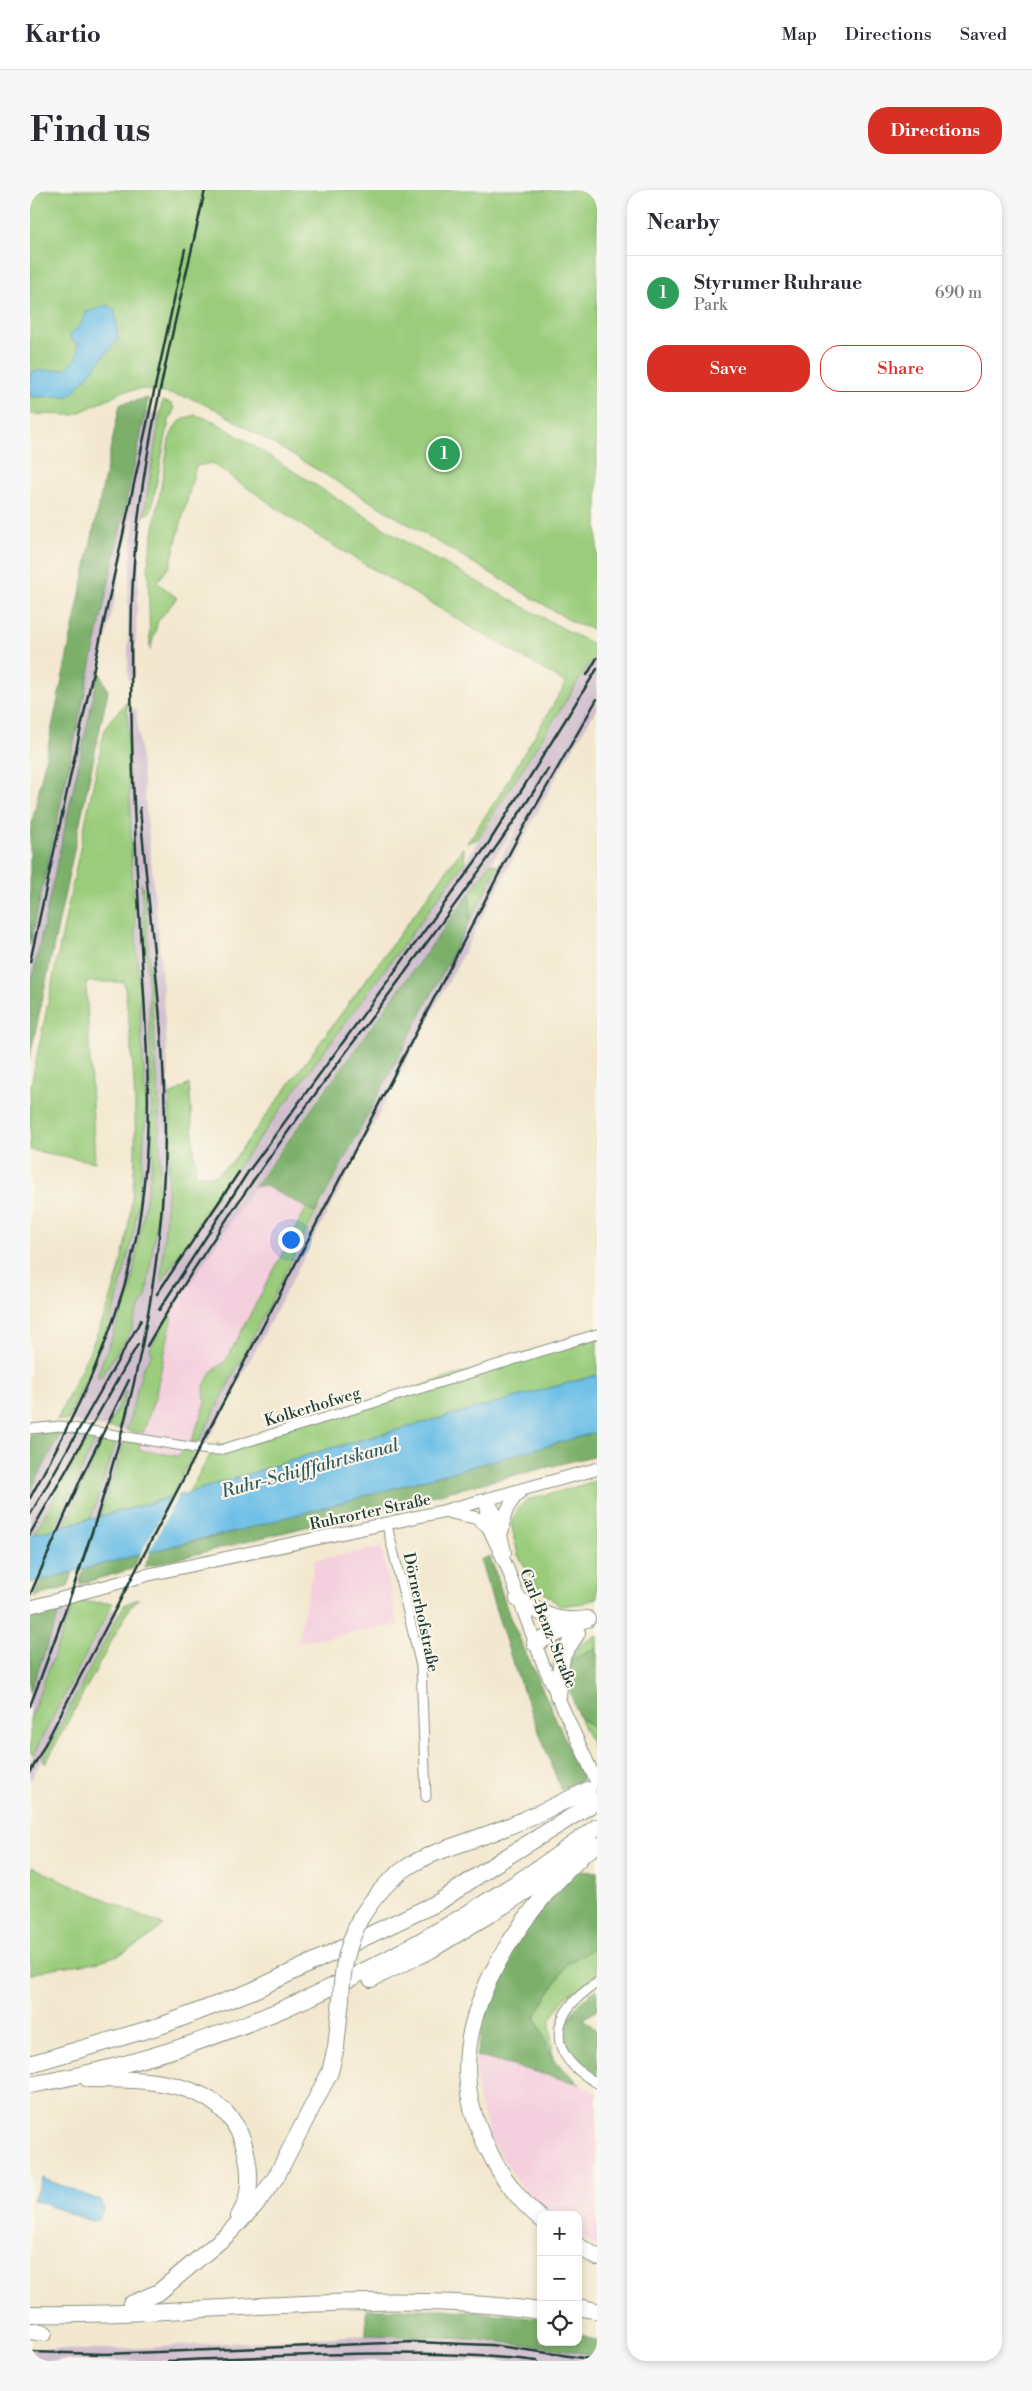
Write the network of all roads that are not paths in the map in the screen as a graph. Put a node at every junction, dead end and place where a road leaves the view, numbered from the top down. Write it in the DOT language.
graph roads {
  1 [pos="597,1334"];
  2 [pos="30,1429"];
  3 [pos="597,1469"];
  4 [pos="523,1489"];
  5 [pos="487,1499"];
  6 [pos="444,1511"];
  7 [pos="387,1525"];
  8 [pos="488,1528"];
  9 [pos="503,1537"];
  10 [pos="507,1567"];
  11 [pos="518,1599"];
  12 [pos="30,1607"];
  13 [pos="594,1619"];
  14 [pos="577,1633"];
  15 [pos="537,1648"];
  16 [pos="558,1696"];
  17 [pos="594,1791"];
  18 [pos="426,1796"];
  19 [pos="597,1826"];
  20 [pos="597,1845"];
  21 [pos="580,1858"];
  22 [pos="597,1983"];
  23 [pos="256,2019"];
  24 [pos="30,2064"];
  25 [pos="65,2079"];
  26 [pos="597,2083"];
  27 [pos="30,2085"];
  28 [pos="252,2201"];
  29 [pos="537,2215"];
  30 [pos="582,2248"];
  31 [pos="597,2257"];
  32 [pos="537,2303"];
  33 [pos="131,2304"];
  34 [pos="30,2305"];
  35 [pos="582,2309"];
  36 [pos="537,2311"];
  37 [pos="597,2311"];
  38 [pos="30,2314"];
  39 [pos="582,2318"];
  40 [pos="597,2320"];
  1 -- 2 [label="street, Kolkerhofweg"];
  3 -- 4 [label="main road, Ruhrorter Straße"];
  4 -- 5 [label="main road, Ruhrorter Straße"];
  4 -- 9 [label="main road"];
  5 -- 6 [label="main road, Ruhrorter Straße"];
  5 -- 8 [label="main road, Carl-Benz-Straße"];
  5 -- 9 [label="main road, Carl-Benz-Straße"];
  6 -- 7 [label="main road, Ruhrorter Straße"];
  6 -- 8 [label="main road"];
  7 -- 12 [label="main road, Ruhrorter Straße"];
  7 -- 18 [label="street, Dörnerhofstraße"];
  8 -- 10 [label="main road, Carl-Benz-Straße"];
  9 -- 10 [label="main road, Carl-Benz-Straße"];
  10 -- 11 [label="main road, Carl-Benz-Straße"];
  11 -- 13 [label="highway"];
  11 -- 15 [label="main road, Carl-Benz-Straße"];
  13 -- 14 [label="highway"];
  13 -- 15 [label="highway"];
  14 -- 15 [label="highway"];
  14 -- 16 [label="highway"];
  15 -- 16 [label="main road, Carl-Benz-Straße"];
  16 -- 17 [label="main road, Carl-Benz-Straße"];
  17 -- 24 [label="highway"];
  17 -- 28 [label="highway, bridge"];
  19 -- 23 [label="highway"];
  20 -- 21 [label="highway"];
  21 -- 23 [label="highway"];
  21 -- 29 [label="highway"];
  22 -- 26 [label="street"];
  23 -- 25 [label="highway"];
  25 -- 27 [label="highway"];
  25 -- 28 [label="highway"];
  28 -- 33 [label="highway"];
  30 -- 31 [label="highway"];
  32 -- 33 [label="highway"];
  33 -- 34 [label="highway"];
  35 -- 37 [label="highway"];
  36 -- 38 [label="highway"];
  39 -- 40 [label="highway"];
}
